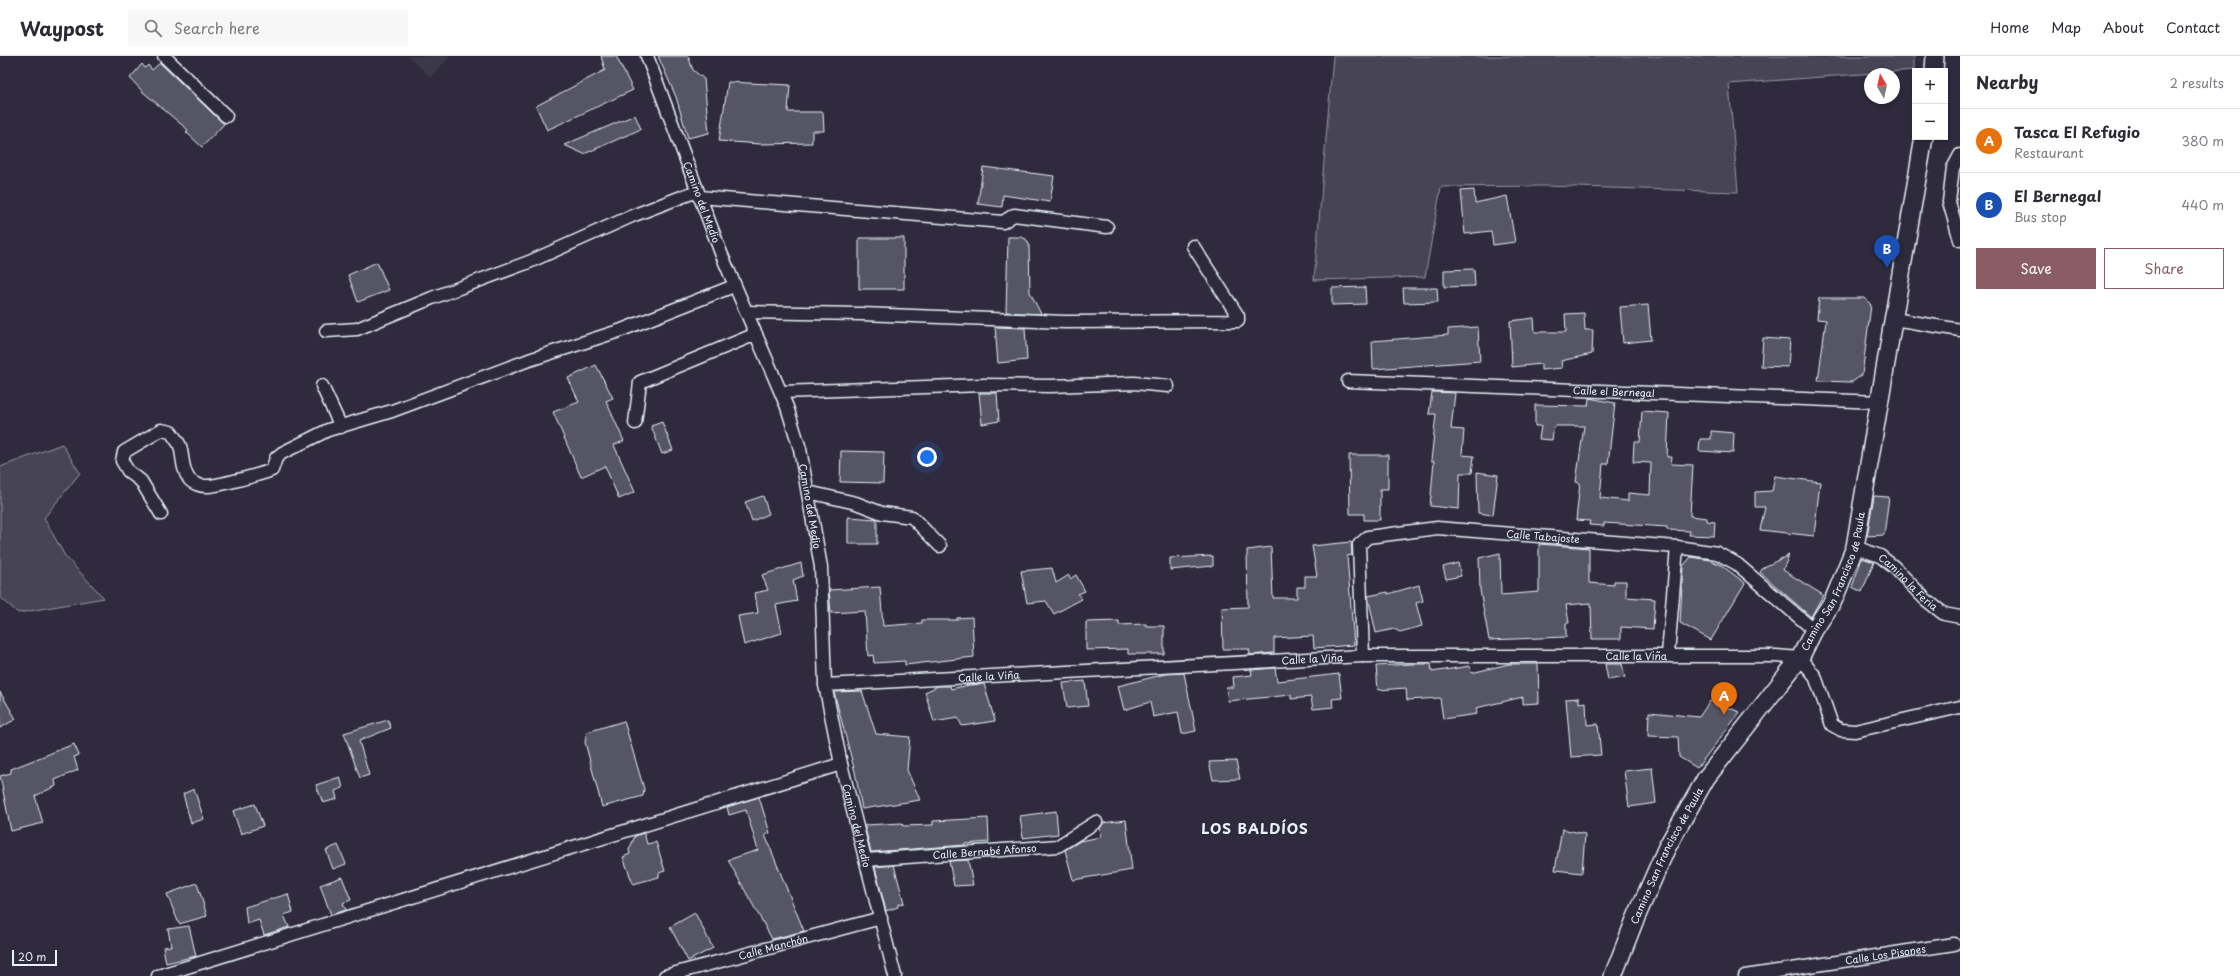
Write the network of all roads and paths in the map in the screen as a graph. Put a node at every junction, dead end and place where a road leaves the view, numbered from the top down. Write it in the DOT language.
graph roads {
  1 [pos="164,56"];
  2 [pos="647,56"];
  3 [pos="1935,56"];
  4 [pos="1934,68"];
  5 [pos="226,116"];
  6 [pos="1924,140"];
  7 [pos="1960,155"];
  8 [pos="698,194"];
  9 [pos="1107,227"];
  10 [pos="1960,240"];
  11 [pos="1193,246"];
  12 [pos="734,286"];
  13 [pos="746,312"];
  14 [pos="1894,319"];
  15 [pos="1960,330"];
  16 [pos="326,331"];
  17 [pos="756,334"];
  18 [pos="1348,381"];
  19 [pos="322,386"];
  20 [pos="1168,386"];
  21 [pos="781,392"];
  22 [pos="1879,402"];
  23 [pos="635,423"];
  24 [pos="341,427"];
  25 [pos="808,492"];
  26 [pos="161,514"];
  27 [pos="940,546"];
  28 [pos="1677,547"];
  29 [pos="1855,547"];
  30 [pos="1960,617"];
  31 [pos="1814,630"];
  32 [pos="1668,654"];
  33 [pos="1363,656"];
  34 [pos="1800,658"];
  35 [pos="825,685"];
  36 [pos="1960,707"];
  37 [pos="841,764"];
  38 [pos="1096,822"];
  39 [pos="866,860"];
  40 [pos="881,918"];
  41 [pos="1954,944"];
  42 [pos="158,976"];
  43 [pos="665,976"];
  44 [pos="895,976"];
  45 [pos="1613,976"];
  46 [pos="1745,976"];
  1 -- 5 [label="street"];
  2 -- 8 [label="street, Camino del Medio"];
  3 -- 4 [label="main road"];
  6 -- 14 [label="main road, Camino San Francisco de Paula"];
  7 -- 10 [label="street"];
  8 -- 9 [label="street"];
  8 -- 12 [label="street, Camino del Medio"];
  8 -- 16 [label="street"];
  11 -- 13 [label="street"];
  12 -- 13 [label="street, Camino del Medio"];
  12 -- 24 [label="street"];
  13 -- 17 [label="street, Camino del Medio"];
  14 -- 15 [label="street"];
  14 -- 22 [label="main road, Camino San Francisco de Paula"];
  17 -- 21 [label="street, Camino del Medio"];
  17 -- 23 [label="street"];
  18 -- 22 [label="street, Calle el Bernegal"];
  19 -- 24 [label="street"];
  20 -- 21 [label="street"];
  21 -- 25 [label="street, Camino del Medio"];
  22 -- 29 [label="main road, Camino San Francisco de Paula"];
  24 -- 26 [label="street"];
  25 -- 27 [label="street"];
  25 -- 35 [label="street, Camino del Medio"];
  28 -- 31 [label="street, Calle Tabajoste"];
  28 -- 32 [label="street"];
  28 -- 33 [label="street, Calle Tabajoste"];
  29 -- 30 [label="street, Camino la Feria"];
  29 -- 31 [label="main road, Camino San Francisco de Paula"];
  31 -- 34 [label="main road, Camino San Francisco de Paula"];
  32 -- 33 [label="street, Calle la Viña"];
  32 -- 34 [label="street, Calle la Viña"];
  33 -- 35 [label="street, Calle la Viña"];
  34 -- 36 [label="street"];
  34 -- 45 [label="main road, Camino San Francisco de Paula"];
  35 -- 37 [label="street, Camino del Medio"];
  37 -- 39 [label="street, Camino del Medio"];
  37 -- 42 [label="street"];
  38 -- 39 [label="street, Calle Bernabé Afonso"];
  39 -- 40 [label="street, Camino del Medio"];
  40 -- 43 [label="street, Calle Manchón"];
  40 -- 44 [label="street, Camino del Medio"];
  41 -- 46 [label="street, Calle Los Pisones"];
}
